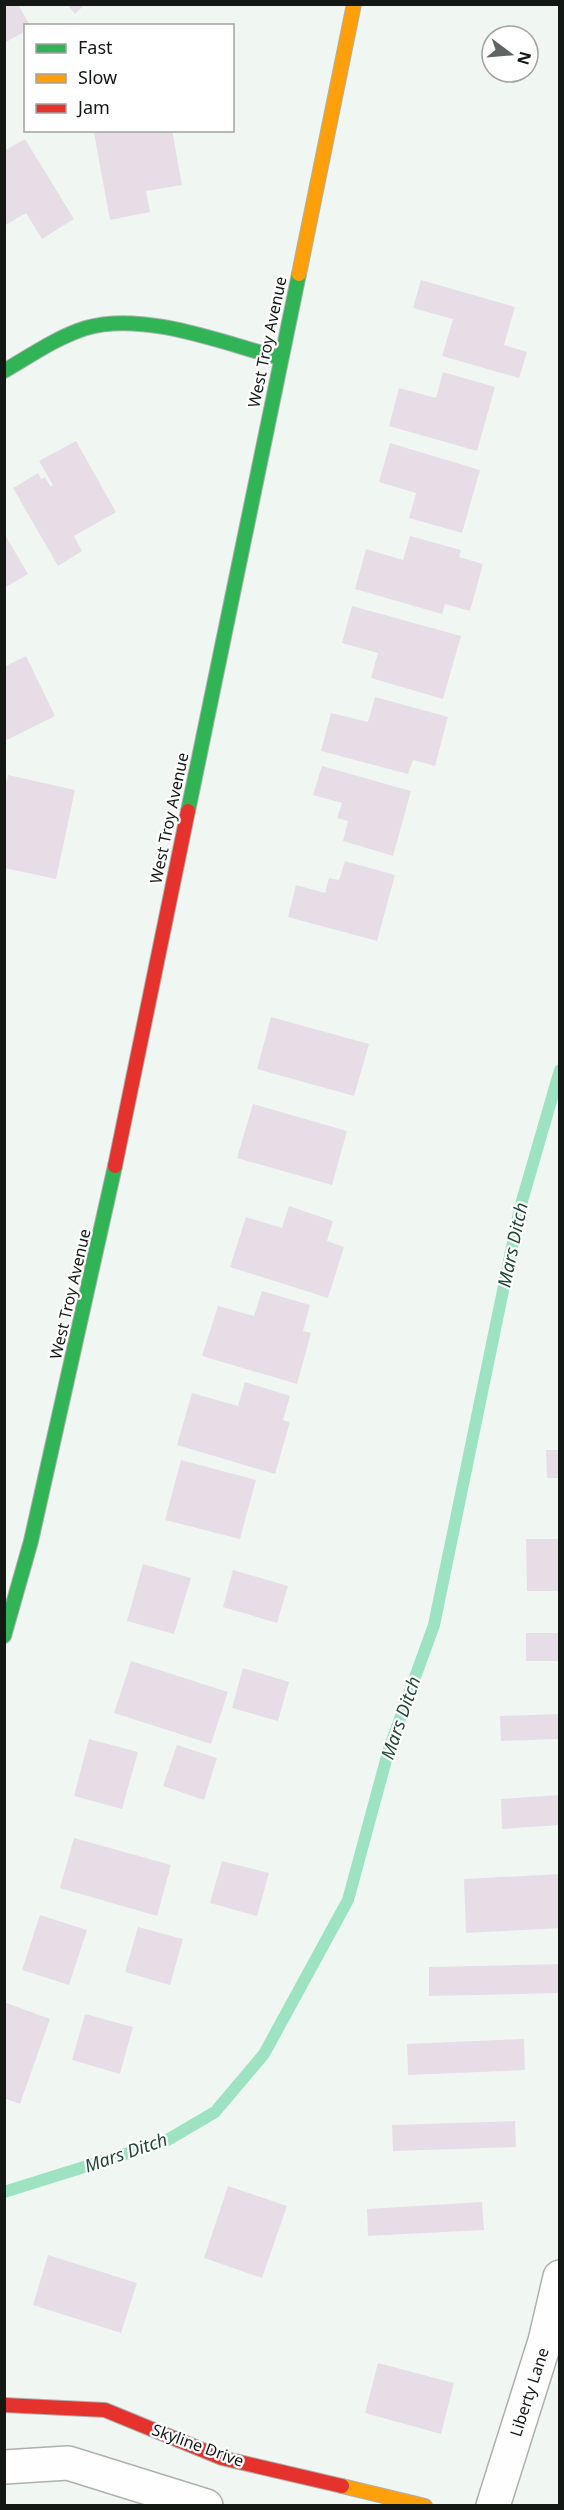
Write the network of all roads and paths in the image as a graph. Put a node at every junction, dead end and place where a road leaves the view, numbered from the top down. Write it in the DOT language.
graph roads {
  1 [pos="354,4"];
  2 [pos="280,358"];
  3 [pos="4,371"];
  4 [pos="4,1636"];
  5 [pos="560,2277"];
  6 [pos="4,2405"];
  7 [pos="4,2467"];
  8 [pos="206,2505"];
  9 [pos="425,2505"];
  10 [pos="492,2505"];
  1 -- 2 [label="street, West Troy Avenue"];
  2 -- 3 [label="street"];
  2 -- 4 [label="street, West Troy Avenue"];
  5 -- 10 [label="street, Liberty Lane"];
  6 -- 9 [label="street, Skyline Drive"];
  7 -- 8 [label="street"];
}
